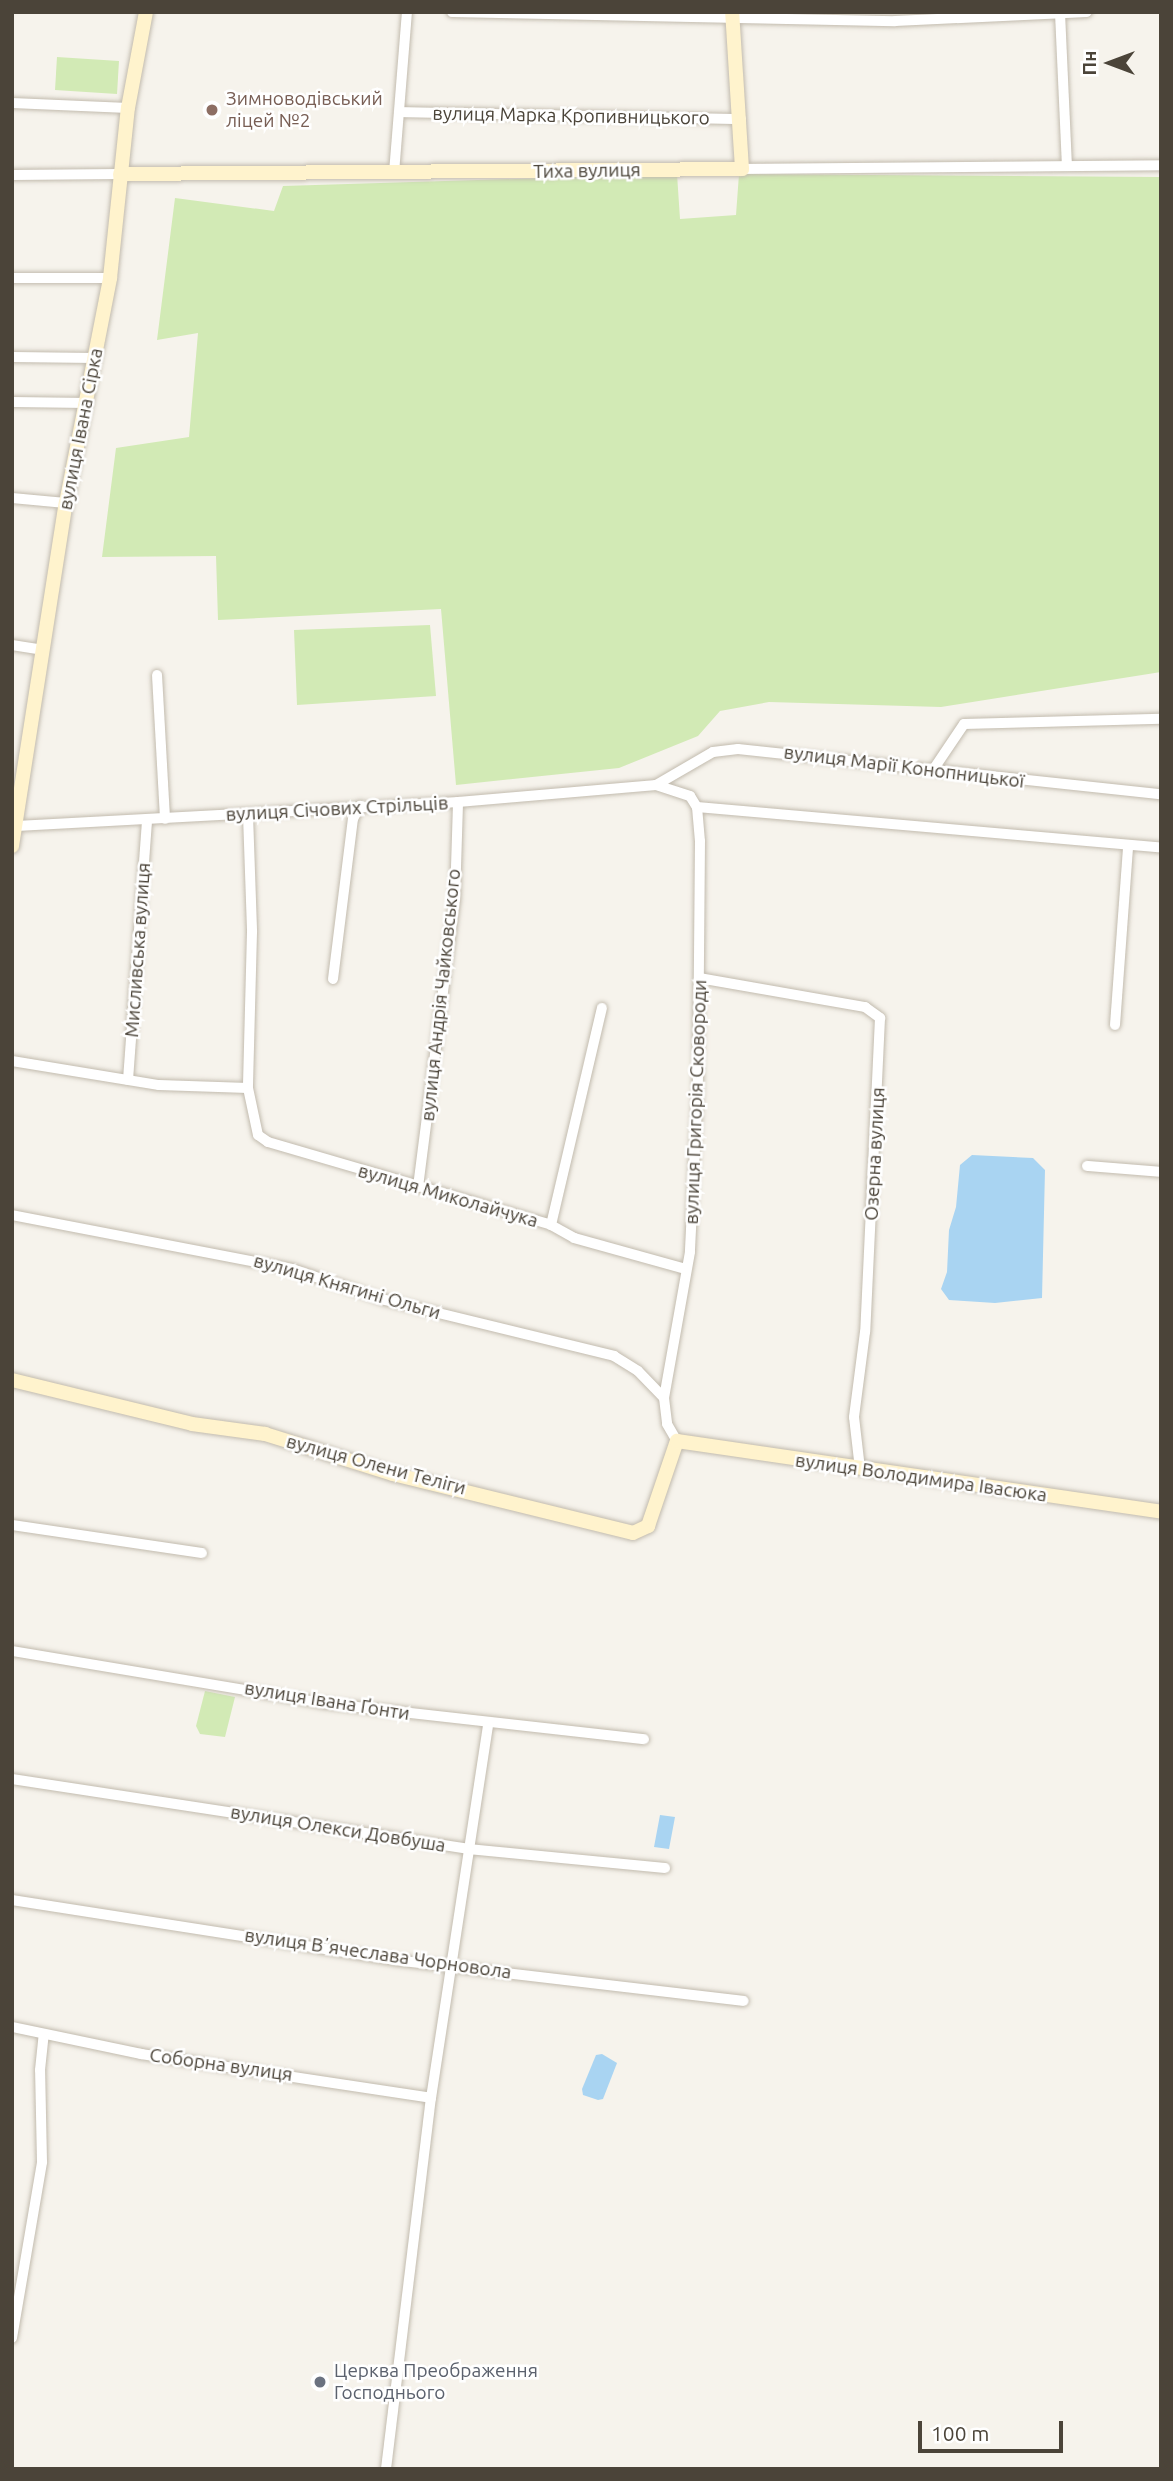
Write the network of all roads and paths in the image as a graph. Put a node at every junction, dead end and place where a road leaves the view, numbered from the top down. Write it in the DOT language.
graph roads {
  1 [pos="146,12"];
  2 [pos="407,12"];
  3 [pos="452,12"];
  4 [pos="1087,12"];
  5 [pos="1060,13"];
  6 [pos="732,15"];
  7 [pos="12,103"];
  8 [pos="128,108"];
  9 [pos="401,112"];
  10 [pos="741,119"];
  11 [pos="1161,165"];
  12 [pos="1067,166"];
  13 [pos="742,169"];
  14 [pos="120,173"];
  15 [pos="394,173"];
  16 [pos="12,176"];
  17 [pos="12,278"];
  18 [pos="110,278"];
  19 [pos="12,357"];
  20 [pos="95,358"];
  21 [pos="12,402"];
  22 [pos="88,403"];
  23 [pos="12,498"];
  24 [pos="66,503"];
  25 [pos="12,645"];
  26 [pos="44,650"];
  27 [pos="157,675"];
  28 [pos="1161,719"];
  29 [pos="935,767"];
  30 [pos="656,785"];
  31 [pos="1161,794"];
  32 [pos="458,802"];
  33 [pos="360,806"];
  34 [pos="697,807"];
  35 [pos="248,815"];
  36 [pos="165,819"];
  37 [pos="147,821"];
  38 [pos="17,827"];
  39 [pos="12,846"];
  40 [pos="1128,846"];
  41 [pos="1161,848"];
  42 [pos="333,979"];
  43 [pos="703,980"];
  44 [pos="602,1008"];
  45 [pos="1115,1025"];
  46 [pos="12,1061"];
  47 [pos="128,1080"];
  48 [pos="248,1088"];
  49 [pos="1087,1166"];
  50 [pos="1161,1172"];
  51 [pos="418,1187"];
  52 [pos="12,1214"];
  53 [pos="551,1225"];
  54 [pos="686,1269"];
  55 [pos="12,1380"];
  56 [pos="664,1398"];
  57 [pos="680,1442"];
  58 [pos="860,1469"];
  59 [pos="1161,1512"];
  60 [pos="12,1525"];
  61 [pos="202,1553"];
  62 [pos="12,1651"];
  63 [pos="488,1724"];
  64 [pos="644,1739"];
  65 [pos="12,1779"];
  66 [pos="468,1849"];
  67 [pos="665,1868"];
  68 [pos="12,1900"];
  69 [pos="454,1967"];
  70 [pos="744,2001"];
  71 [pos="12,2027"];
  72 [pos="44,2034"];
  73 [pos="430,2098"];
  74 [pos="12,2338"];
  75 [pos="386,2469"];
  1 -- 8 [label="street, вулиця Івана Сірка"];
  2 -- 9 [label="street"];
  3 -- 6 [label="street"];
  4 -- 5 [label="street"];
  5 -- 6 [label="street"];
  5 -- 12 [label="street"];
  6 -- 10 [label="street"];
  7 -- 8 [label="street"];
  8 -- 14 [label="street, вулиця Івана Сірка"];
  9 -- 10 [label="street, вулиця Марка Кропивницького"];
  9 -- 15 [label="street"];
  10 -- 13 [label="street"];
  11 -- 12 [label="street, Тиха вулиця"];
  12 -- 13 [label="street, Тиха вулиця"];
  13 -- 15 [label="street, Тиха вулиця"];
  14 -- 15 [label="street, Тиха вулиця"];
  14 -- 16 [label="street, Тиха вулиця"];
  14 -- 18 [label="street, вулиця Івана Сірка"];
  17 -- 18 [label="street"];
  18 -- 20 [label="street, вулиця Івана Сірка"];
  19 -- 20 [label="street"];
  20 -- 22 [label="street, вулиця Івана Сірка"];
  21 -- 22 [label="street"];
  22 -- 24 [label="street, вулиця Івана Сірка"];
  23 -- 24 [label="street"];
  24 -- 26 [label="street, вулиця Івана Сірка"];
  25 -- 26 [label="street"];
  26 -- 38 [label="street, вулиця Івана Сірка"];
  27 -- 36 [label="street"];
  28 -- 29 [label="street"];
  29 -- 30 [label="street, вулиця Марії Конопницької"];
  29 -- 31 [label="street, вулиця Марії Конопницької"];
  30 -- 32 [label="street, вулиця Січових Стрільців"];
  30 -- 34 [label="street"];
  32 -- 33 [label="street, вулиця Січових Стрільців"];
  32 -- 51 [label="street, вулиця Андрія Чайковського"];
  33 -- 35 [label="street, вулиця Січових Стрільців"];
  33 -- 42 [label="street"];
  34 -- 40 [label="street"];
  34 -- 43 [label="street, вулиця Григорія Сковороди"];
  35 -- 36 [label="street, вулиця Січових Стрільців"];
  35 -- 48 [label="street, вулиця Миколайчука"];
  36 -- 37 [label="street, вулиця Січових Стрільців"];
  37 -- 38 [label="street, вулиця Січових Стрільців"];
  37 -- 47 [label="street, Мисливська вулиця"];
  38 -- 39 [label="street, вулиця Івана Сірка"];
  40 -- 41 [label="street"];
  40 -- 45 [label="street"];
  43 -- 54 [label="street, вулиця Григорія Сковороди"];
  43 -- 58 [label="street, Озерна вулиця"];
  44 -- 53 [label="street"];
  46 -- 47 [label="street"];
  47 -- 48 [label="street"];
  48 -- 51 [label="street, вулиця Миколайчука"];
  49 -- 50 [label="street"];
  51 -- 53 [label="street, вулиця Миколайчука"];
  52 -- 56 [label="street, вулиця Княгині Ольги"];
  53 -- 54 [label="street, вулиця Миколайчука"];
  54 -- 56 [label="street, вулиця Григорія Сковороди"];
  55 -- 57 [label="street, вулиця Олени Теліги"];
  56 -- 57 [label="street, вулиця Григорія Сковороди"];
  57 -- 58 [label="street, вулиця Володимира Івасюка"];
  58 -- 59 [label="street, вулиця Володимира Івасюка"];
  60 -- 61 [label="street"];
  62 -- 63 [label="street, вулиця Івана Ґонти"];
  63 -- 64 [label="street, вулиця Івана Ґонти"];
  63 -- 66 [label="street"];
  65 -- 66 [label="street, вулиця Олекси Довбуша"];
  66 -- 67 [label="street, вулиця Олекси Довбуша"];
  66 -- 69 [label="street"];
  68 -- 69 [label="street, вулиця Вʼячеслава Чорновола"];
  69 -- 70 [label="street, вулиця Вʼячеслава Чорновола"];
  69 -- 73 [label="street"];
  71 -- 72 [label="street, Соборна вулиця"];
  72 -- 73 [label="street, Соборна вулиця"];
  72 -- 74 [label="street"];
  73 -- 75 [label="street"];
}
